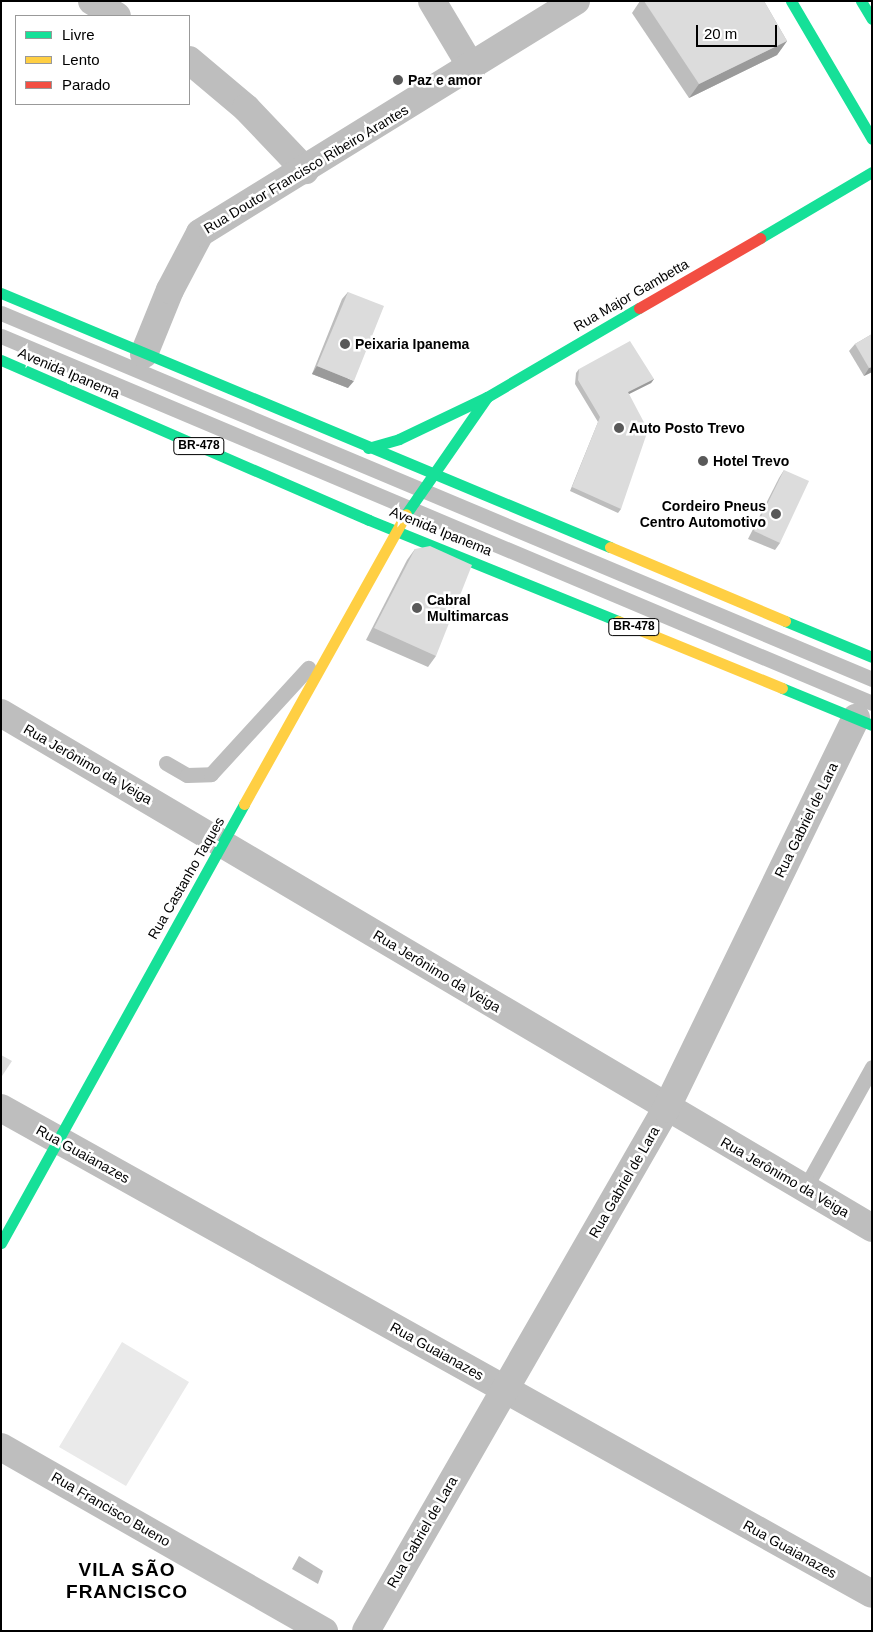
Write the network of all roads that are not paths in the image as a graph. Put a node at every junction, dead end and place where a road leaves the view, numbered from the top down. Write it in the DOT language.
graph roads {
  1 [pos="92,1"];
  2 [pos="432,1"];
  3 [pos="576,1"];
  4 [pos="791,1"];
  5 [pos="861,1"];
  6 [pos="115,15"];
  7 [pos="872,19"];
  8 [pos="190,61"];
  9 [pos="472,68"];
  10 [pos="872,139"];
  11 [pos="305,170"];
  12 [pos="872,172"];
  13 [pos="1,293"];
  14 [pos="1,313"];
  15 [pos="1,336"];
  16 [pos="144,354"];
  17 [pos="1,360"];
  18 [pos="487,397"];
  19 [pos="368,448"];
  20 [pos="434,475"];
  21 [pos="423,491"];
  22 [pos="411,508"];
  23 [pos="397,528"];
  24 [pos="339,633"];
  25 [pos="872,657"];
  26 [pos="872,679"];
  27 [pos="1,713"];
  28 [pos="866,715"];
  29 [pos="166,763"];
  30 [pos="223,844"];
  31 [pos="872,1067"];
  32 [pos="1,1108"];
  33 [pos="666,1109"];
  34 [pos="56,1138"];
  35 [pos="805,1188"];
  36 [pos="872,1228"];
  37 [pos="1,1243"];
  38 [pos="504,1388"];
  39 [pos="1,1447"];
  40 [pos="872,1594"];
  41 [pos="324,1631"];
  42 [pos="366,1631"];
  1 -- 6 [label="street"];
  2 -- 9 [label="street"];
  3 -- 9 [label="street, Rua Doutor Francisco Ribeiro Arantes"];
  4 -- 10 [label="main road"];
  5 -- 7 [label="main road"];
  8 -- 11 [label="street"];
  9 -- 11 [label="street, Rua Doutor Francisco Ribeiro Arantes"];
  11 -- 16 [label="street, Rua Doutor Francisco Ribeiro Arantes"];
  12 -- 18 [label="main road, Rua Major Gambetta"];
  13 -- 16 [label="main road"];
  14 -- 21 [label="lane"];
  15 -- 22 [label="lane"];
  16 -- 19 [label="main road"];
  17 -- 23 [label="main road, Avenida Ipanema / BR-478"];
  18 -- 19 [label="main road"];
  18 -- 20 [label="main road, Rua Major Gambetta"];
  19 -- 20 [label="main road"];
  20 -- 21 [label="main road, Rua Major Gambetta"];
  20 -- 25 [label="main road"];
  21 -- 22 [label="main road, Rua Major Gambetta"];
  21 -- 26 [label="lane"];
  22 -- 23 [label="main road, Rua Castanho Taques"];
  22 -- 28 [label="lane"];
  23 -- 24 [label="main road, Rua Castanho Taques"];
  23 -- 28 [label="main road, Avenida Ipanema / BR-478"];
  24 -- 29 [label="lane"];
  24 -- 30 [label="main road, Rua Castanho Taques"];
  27 -- 30 [label="street, Rua Jerônimo da Veiga"];
  28 -- 33 [label="street, Rua Gabriel de Lara"];
  30 -- 33 [label="street, Rua Jerônimo da Veiga"];
  30 -- 34 [label="main road, Rua Castanho Taques"];
  31 -- 35 [label="lane"];
  32 -- 34 [label="street, Rua Guaianazes"];
  33 -- 35 [label="street, Rua Jerônimo da Veiga"];
  33 -- 38 [label="street, Rua Gabriel de Lara"];
  34 -- 37 [label="main road, Rua Castanho Taques"];
  34 -- 38 [label="street, Rua Guaianazes"];
  35 -- 36 [label="street, Rua Jerônimo da Veiga"];
  38 -- 40 [label="street, Rua Guaianazes"];
  38 -- 42 [label="street, Rua Gabriel de Lara"];
  39 -- 41 [label="street, Rua Francisco Bueno"];
}
